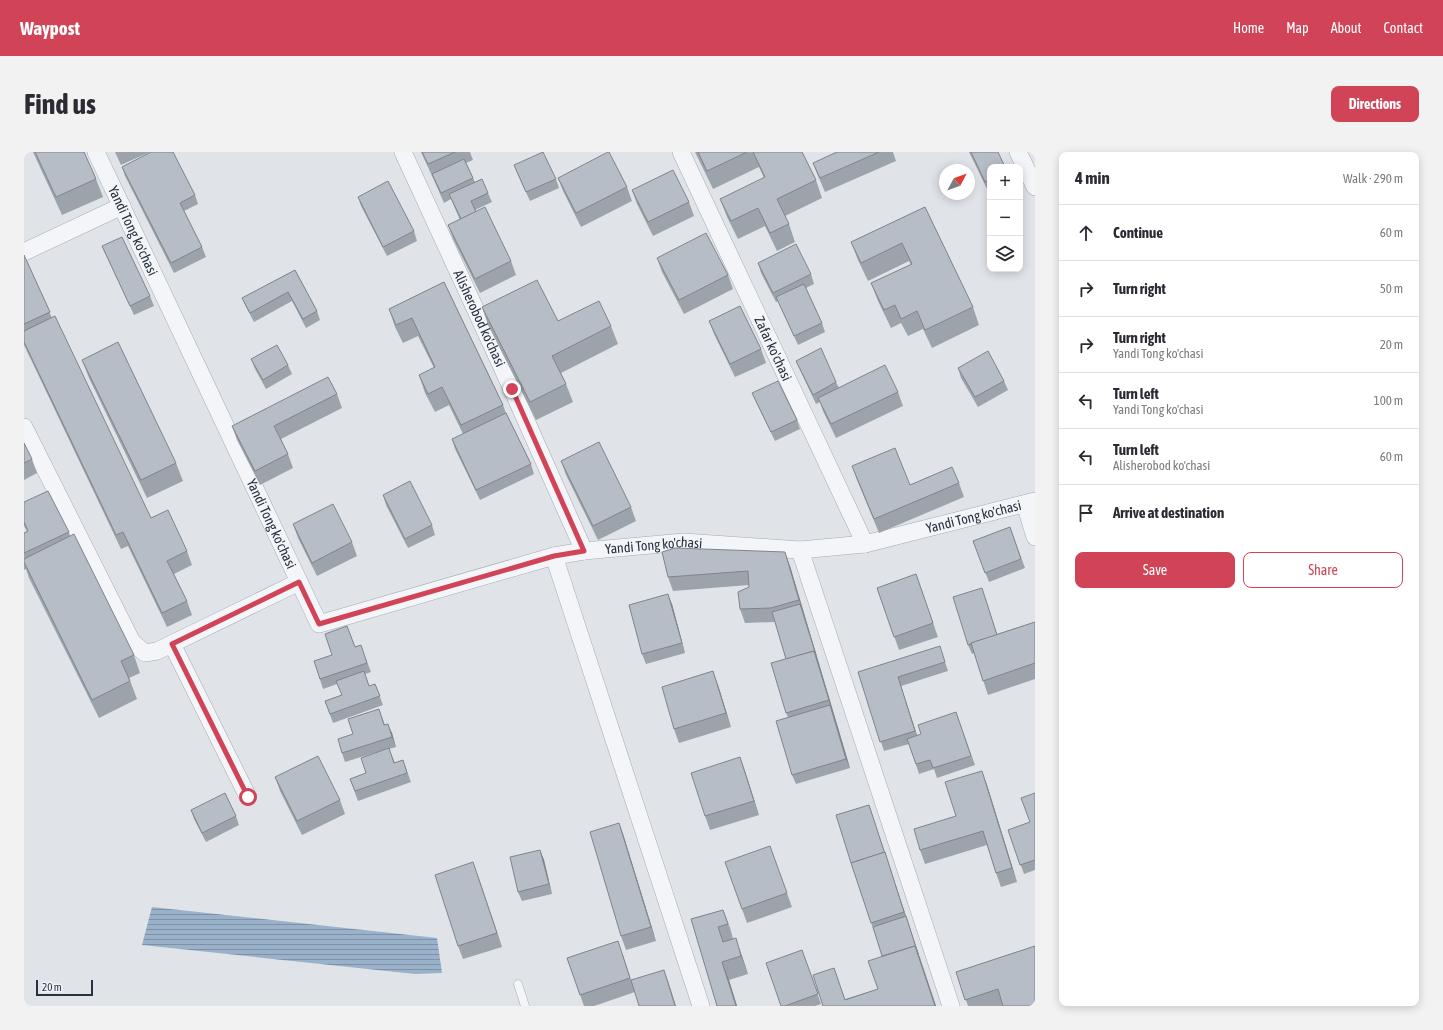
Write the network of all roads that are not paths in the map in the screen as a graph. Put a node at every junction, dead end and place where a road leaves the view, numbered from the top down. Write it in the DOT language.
graph roads {
  1 [pos="96,152"];
  2 [pos="403,152"];
  3 [pos="681,152"];
  4 [pos="1018,152"];
  5 [pos="1035,187"];
  6 [pos="122,206"];
  7 [pos="24,252"];
  8 [pos="24,427"];
  9 [pos="1030,503"];
  10 [pos="1035,537"];
  11 [pos="865,544"];
  12 [pos="800,550"];
  13 [pos="584,551"];
  14 [pos="554,556"];
  15 [pos="299,582"];
  16 [pos="172,644"];
  17 [pos="248,797"];
  18 [pos="518,984"];
  19 [pos="525,1006"];
  20 [pos="702,1006"];
  21 [pos="951,1006"];
  1 -- 6 [label="street, Yandi Tong ko'chasi"];
  2 -- 13 [label="street, Alisherobod ko'chasi"];
  3 -- 11 [label="street, Zafar ko'chasi"];
  4 -- 5 [label="street"];
  6 -- 7 [label="street"];
  6 -- 15 [label="street, Yandi Tong ko'chasi"];
  8 -- 16 [label="street"];
  9 -- 10 [label="street"];
  9 -- 11 [label="street, Yandi Tong ko'chasi"];
  11 -- 12 [label="street, Yandi Tong ko'chasi"];
  12 -- 13 [label="street, Yandi Tong ko'chasi"];
  12 -- 21 [label="street"];
  13 -- 14 [label="street, Yandi Tong ko'chasi"];
  14 -- 15 [label="street, Yandi Tong ko'chasi"];
  14 -- 20 [label="street"];
  15 -- 16 [label="street"];
  16 -- 17 [label="street"];
  18 -- 19 [label="lane"];
}
